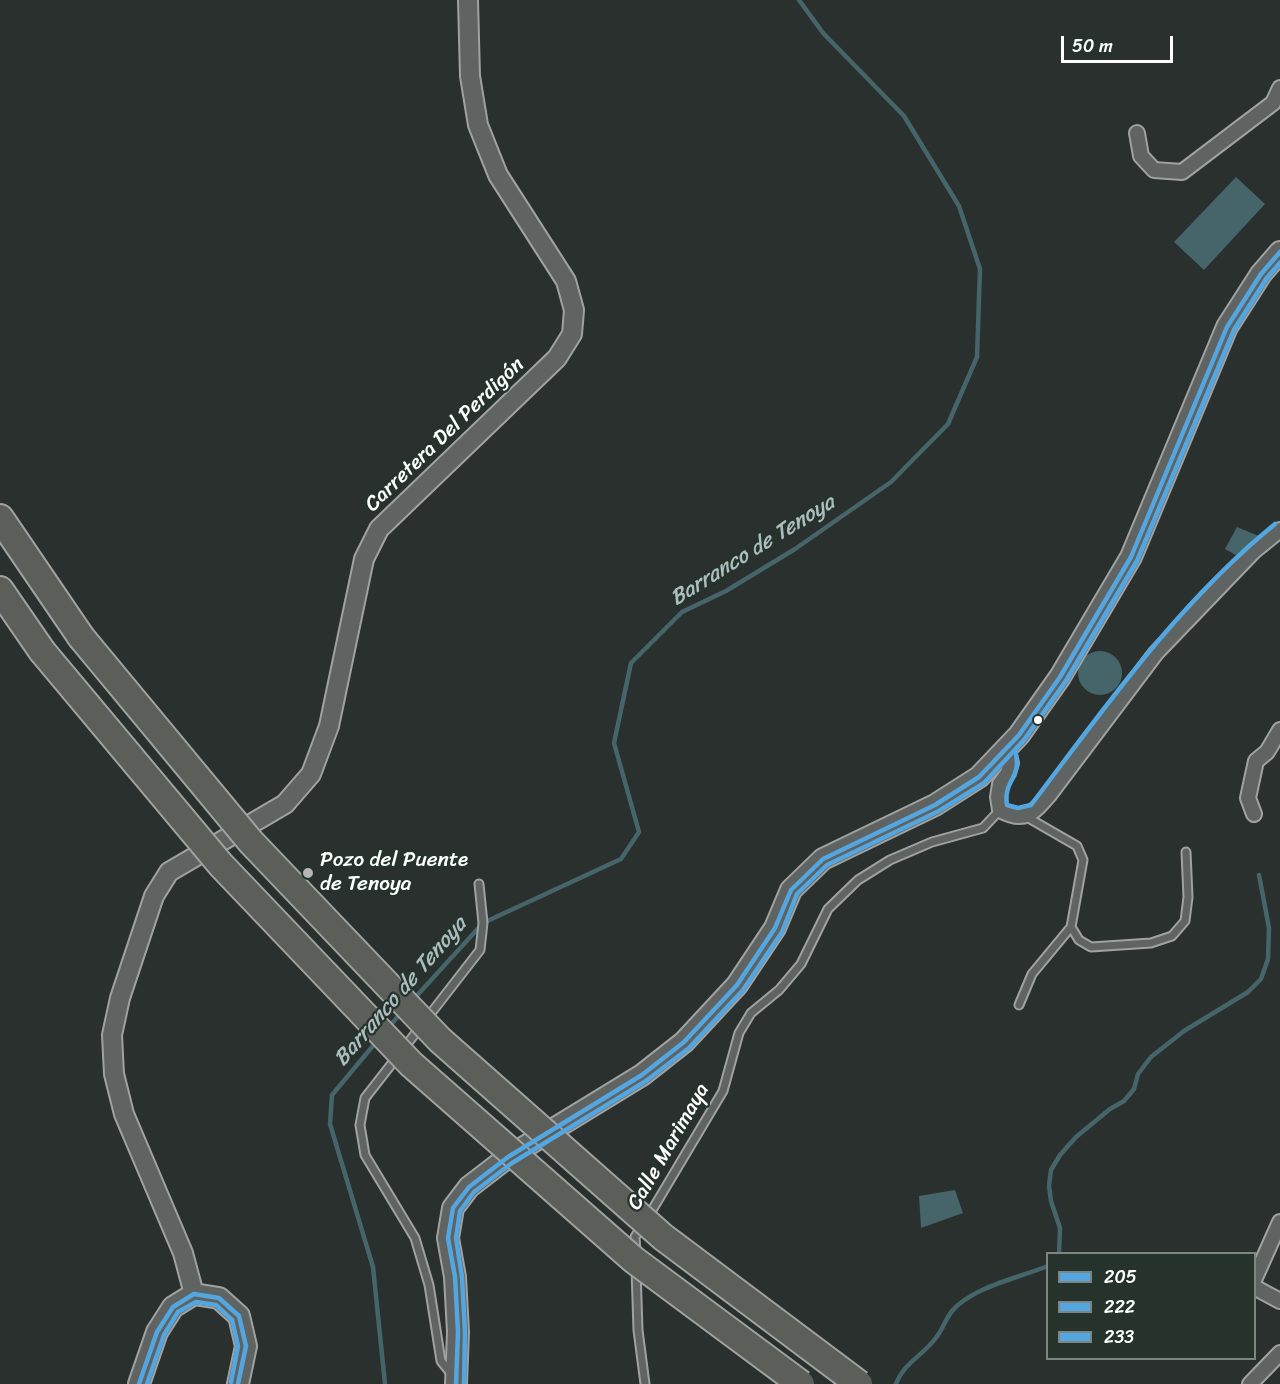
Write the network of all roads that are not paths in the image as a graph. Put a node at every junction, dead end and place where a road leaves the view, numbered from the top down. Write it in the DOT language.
graph roads {
  1 [pos="468,0"];
  2 [pos="1280,88"];
  3 [pos="1137,133"];
  4 [pos="1280,252"];
  5 [pos="0,518"];
  6 [pos="1280,530"];
  7 [pos="0,590"];
  8 [pos="1280,730"];
  9 [pos="1007,748"];
  10 [pos="1000,810"];
  11 [pos="1254,814"];
  12 [pos="1025,816"];
  13 [pos="1186,852"];
  14 [pos="479,884"];
  15 [pos="1071,927"];
  16 [pos="1019,1005"];
  17 [pos="1280,1222"];
  18 [pos="1256,1276"];
  19 [pos="1256,1288"];
  20 [pos="194,1294"];
  21 [pos="1280,1301"];
  22 [pos="1280,1353"];
  23 [pos="456,1382"];
  24 [pos="139,1384"];
  25 [pos="238,1384"];
  26 [pos="645,1384"];
  27 [pos="801,1384"];
  28 [pos="859,1384"];
  29 [pos="1250,1384"];
  1 -- 20 [label="street, Carretera Del Perdigón"];
  2 -- 3 [label="street"];
  4 -- 9 [label="main road"];
  5 -- 28 [label="highway, bridge"];
  6 -- 12 [label="street"];
  7 -- 27 [label="highway, bridge"];
  8 -- 11 [label="street"];
  9 -- 10 [label="street"];
  9 -- 23 [label="main road"];
  10 -- 12 [label="street"];
  10 -- 26 [label="lane, Calle Marimaya"];
  12 -- 15 [label="lane"];
  13 -- 15 [label="lane"];
  14 -- 23 [label="lane"];
  15 -- 16 [label="lane"];
  17 -- 18 [label="street"];
  19 -- 21 [label="street"];
  20 -- 24 [label="main road"];
  20 -- 25 [label="main road"];
  22 -- 29 [label="street"];
}
